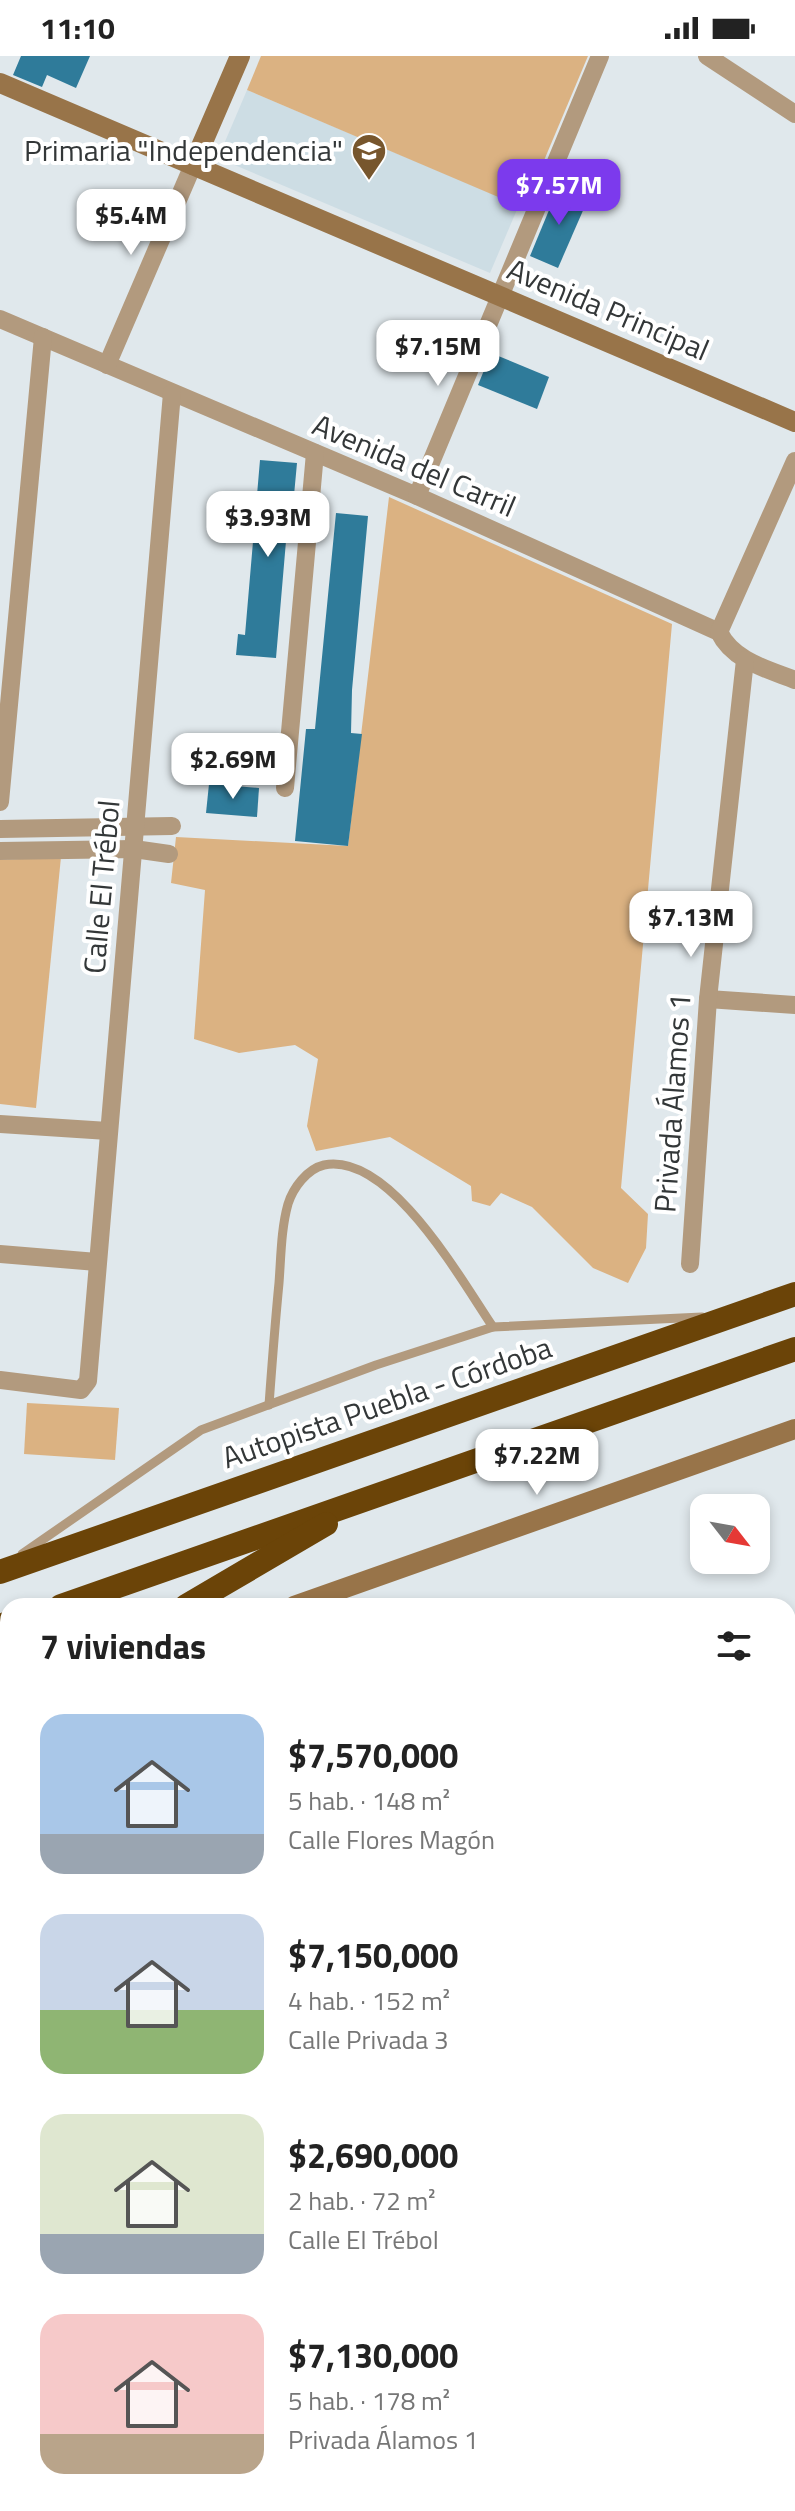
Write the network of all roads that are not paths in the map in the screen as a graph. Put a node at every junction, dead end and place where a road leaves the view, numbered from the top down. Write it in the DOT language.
graph roads {
  1 [pos="240,56"];
  2 [pos="600,56"];
  3 [pos="707,56"];
  4 [pos="730,62"];
  5 [pos="0,83"];
  6 [pos="795,114"];
  7 [pos="193,165"];
  8 [pos="498,296"];
  9 [pos="0,319"];
  10 [pos="43,337"];
  11 [pos="107,365"];
  12 [pos="172,393"];
  13 [pos="795,422"];
  14 [pos="315,453"];
  15 [pos="795,461"];
  16 [pos="417,496"];
  17 [pos="719,632"];
  18 [pos="745,660"];
  19 [pos="795,680"];
  20 [pos="285,788"];
  21 [pos="0,802"];
  22 [pos="172,826"];
  23 [pos="0,829"];
  24 [pos="135,829"];
  25 [pos="134,849"];
  26 [pos="0,851"];
  27 [pos="169,854"];
  28 [pos="708,999"];
  29 [pos="795,1005"];
  30 [pos="0,1124"];
  31 [pos="108,1131"];
  32 [pos="0,1254"];
  33 [pos="97,1262"];
  34 [pos="690,1264"];
  35 [pos="795,1294"];
  36 [pos="733,1316"];
  37 [pos="493,1327"];
  38 [pos="795,1349"];
  39 [pos="0,1384"];
  40 [pos="269,1405"];
  41 [pos="795,1429"];
  42 [pos="382,1492"];
  43 [pos="0,1571"];
  44 [pos="84,1598"];
  45 [pos="200,1598"];
  46 [pos="317,1598"];
  1 -- 7 [label="street"];
  2 -- 8 [label="street"];
  3 -- 4 [label="street"];
  4 -- 6 [label="street"];
  5 -- 7 [label="street, Avenida Principal"];
  7 -- 8 [label="street, Avenida Principal"];
  7 -- 11 [label="street"];
  8 -- 13 [label="street, Avenida Principal"];
  8 -- 16 [label="street"];
  9 -- 10 [label="street, Avenida del Carril"];
  10 -- 11 [label="street, Avenida del Carril"];
  10 -- 21 [label="street"];
  11 -- 12 [label="street, Avenida del Carril"];
  12 -- 14 [label="street, Avenida del Carril"];
  12 -- 24 [label="street, Calle El Trébol"];
  14 -- 16 [label="street, Avenida del Carril"];
  14 -- 20 [label="street"];
  15 -- 17 [label="street"];
  16 -- 17 [label="street, Avenida del Carril"];
  17 -- 18 [label="street, Avenida del Carril"];
  18 -- 19 [label="street, Avenida del Carril"];
  18 -- 28 [label="street, Privada Álamos 1"];
  22 -- 24 [label="street"];
  23 -- 24 [label="street"];
  24 -- 25 [label="street, Calle El Trébol"];
  25 -- 26 [label="street"];
  25 -- 27 [label="street"];
  25 -- 31 [label="street, Calle El Trébol"];
  28 -- 29 [label="street"];
  28 -- 34 [label="street, Privada Álamos 1"];
  30 -- 31 [label="street"];
  31 -- 33 [label="street, Calle El Trébol"];
  32 -- 33 [label="street"];
  33 -- 39 [label="street, Calle El Trébol"];
  35 -- 36 [label="highway, Autopista Puebla - Córdoba"];
  36 -- 37 [label="lane"];
  36 -- 43 [label="highway, Autopista Puebla - Córdoba"];
  37 -- 40 [label="lane"];
  37 -- 40 [label="lane"];
  38 -- 42 [label="highway"];
  40 -- 43 [label="lane"];
  41 -- 46 [label="street"];
  42 -- 44 [label="highway"];
  42 -- 45 [label="highway"];
}
